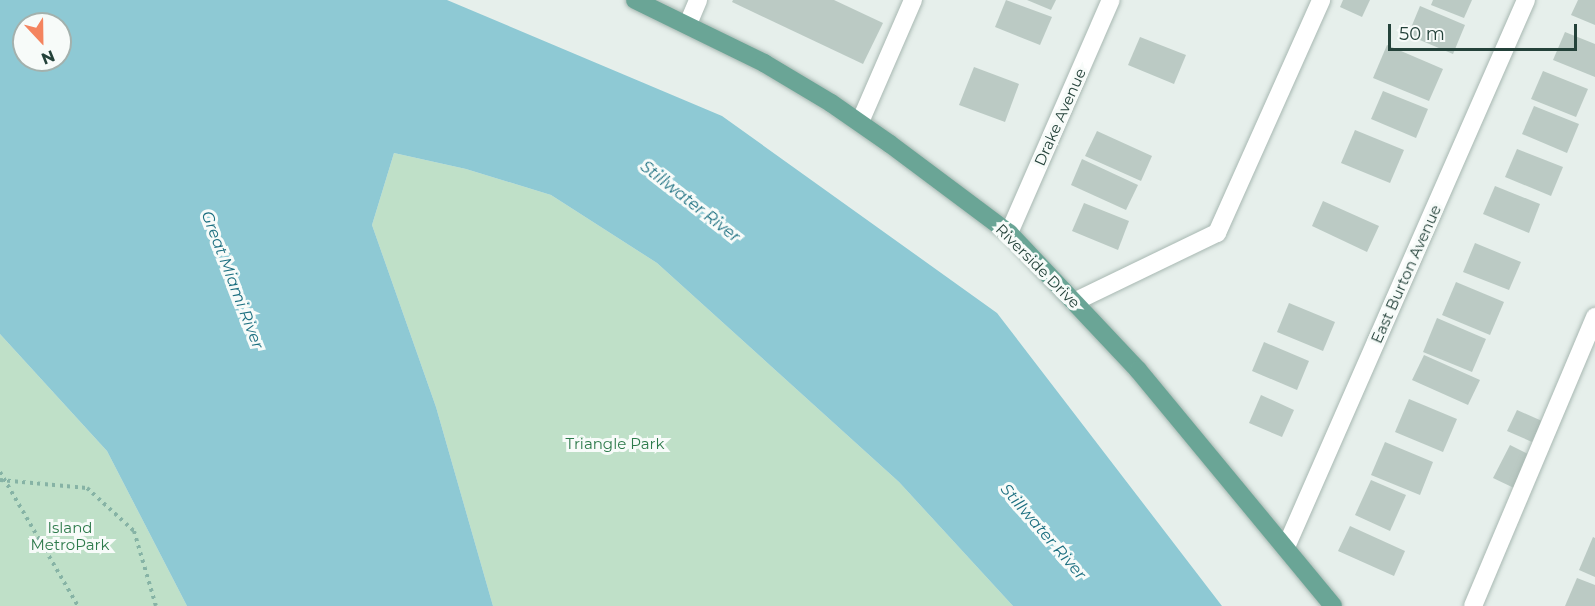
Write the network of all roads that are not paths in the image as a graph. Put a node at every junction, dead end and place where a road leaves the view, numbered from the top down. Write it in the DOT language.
graph roads {
  1 [pos="634,0"];
  2 [pos="698,0"];
  3 [pos="913,0"];
  4 [pos="1111,0"];
  5 [pos="1321,0"];
  6 [pos="1526,0"];
  7 [pos="688,24"];
  8 [pos="860,122"];
  9 [pos="1009,233"];
  10 [pos="1074,302"];
  11 [pos="1595,317"];
  12 [pos="1286,548"];
  13 [pos="1333,606"];
  14 [pos="1473,606"];
  1 -- 7 [label="main road, Riverside Drive"];
  2 -- 7 [label="street"];
  3 -- 8 [label="street"];
  4 -- 9 [label="street, Drake Avenue"];
  5 -- 10 [label="street"];
  6 -- 12 [label="street, East Burton Avenue"];
  7 -- 8 [label="main road, Riverside Drive"];
  8 -- 9 [label="main road, Riverside Drive"];
  9 -- 10 [label="main road, Riverside Drive"];
  10 -- 12 [label="main road, Riverside Drive"];
  11 -- 14 [label="street"];
  12 -- 13 [label="main road, Riverside Drive"];
}
